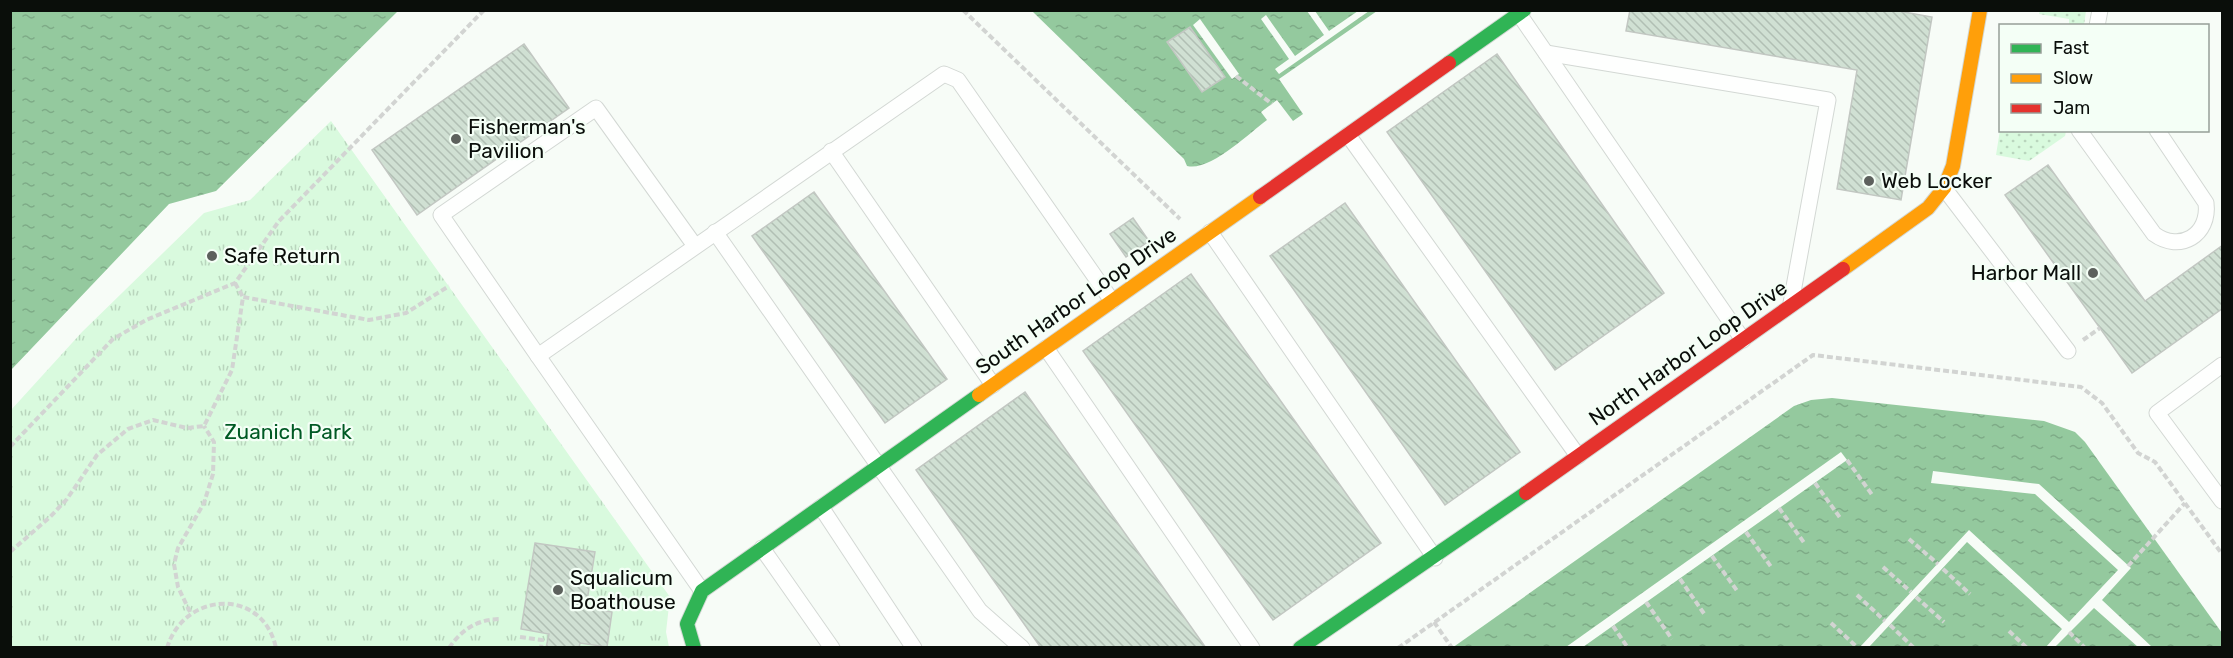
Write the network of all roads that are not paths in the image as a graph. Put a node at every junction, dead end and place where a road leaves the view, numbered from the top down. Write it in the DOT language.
graph roads {
  1 [pos="1980,10"];
  2 [pos="1521,12"];
  3 [pos="1546,53"];
  4 [pos="2080,132"];
  5 [pos="2158,132"];
  6 [pos="1348,135"];
  7 [pos="831,151"];
  8 [pos="1944,188"];
  9 [pos="715,232"];
  10 [pos="1210,232"];
  11 [pos="695,246"];
  12 [pos="1112,301"];
  13 [pos="1791,306"];
  14 [pos="1743,340"];
  15 [pos="1046,348"];
  16 [pos="2068,351"];
  17 [pos="538,356"];
  18 [pos="2223,364"];
  19 [pos="993,385"];
  20 [pos="1578,456"];
  21 [pos="880,465"];
  22 [pos="2223,501"];
  23 [pos="821,507"];
  24 [pos="762,548"];
  25 [pos="1435,558"];
  26 [pos="702,591"];
  27 [pos="694,648"];
  28 [pos="832,648"];
  29 [pos="914,648"];
  30 [pos="1022,648"];
  31 [pos="1252,648"];
  32 [pos="1300,648"];
  1 -- 8 [label="street, North Harbor Loop Drive"];
  2 -- 3 [label="lane"];
  2 -- 6 [label="street, South Harbor Loop Drive"];
  3 -- 13 [label="lane"];
  3 -- 14 [label="lane"];
  4 -- 5 [label="lane"];
  6 -- 10 [label="street, South Harbor Loop Drive"];
  6 -- 20 [label="lane"];
  7 -- 9 [label="lane"];
  7 -- 12 [label="lane"];
  7 -- 19 [label="lane"];
  8 -- 13 [label="street, North Harbor Loop Drive"];
  8 -- 16 [label="lane"];
  9 -- 11 [label="lane"];
  9 -- 21 [label="lane"];
  10 -- 12 [label="street, South Harbor Loop Drive"];
  10 -- 25 [label="lane"];
  11 -- 17 [label="lane"];
  11 -- 17 [label="lane"];
  12 -- 15 [label="street, South Harbor Loop Drive"];
  13 -- 14 [label="street, North Harbor Loop Drive"];
  14 -- 20 [label="street, North Harbor Loop Drive"];
  15 -- 19 [label="street, South Harbor Loop Drive"];
  15 -- 31 [label="lane"];
  17 -- 26 [label="lane"];
  18 -- 22 [label="lane"];
  19 -- 21 [label="street, South Harbor Loop Drive"];
  20 -- 25 [label="street, North Harbor Loop Drive"];
  21 -- 23 [label="street, South Harbor Loop Drive"];
  21 -- 30 [label="lane"];
  23 -- 24 [label="street, South Harbor Loop Drive"];
  23 -- 29 [label="lane"];
  24 -- 26 [label="street, South Harbor Loop Drive"];
  24 -- 28 [label="lane"];
  25 -- 32 [label="street, North Harbor Loop Drive"];
  26 -- 27 [label="street, South Harbor Loop Drive"];
}
